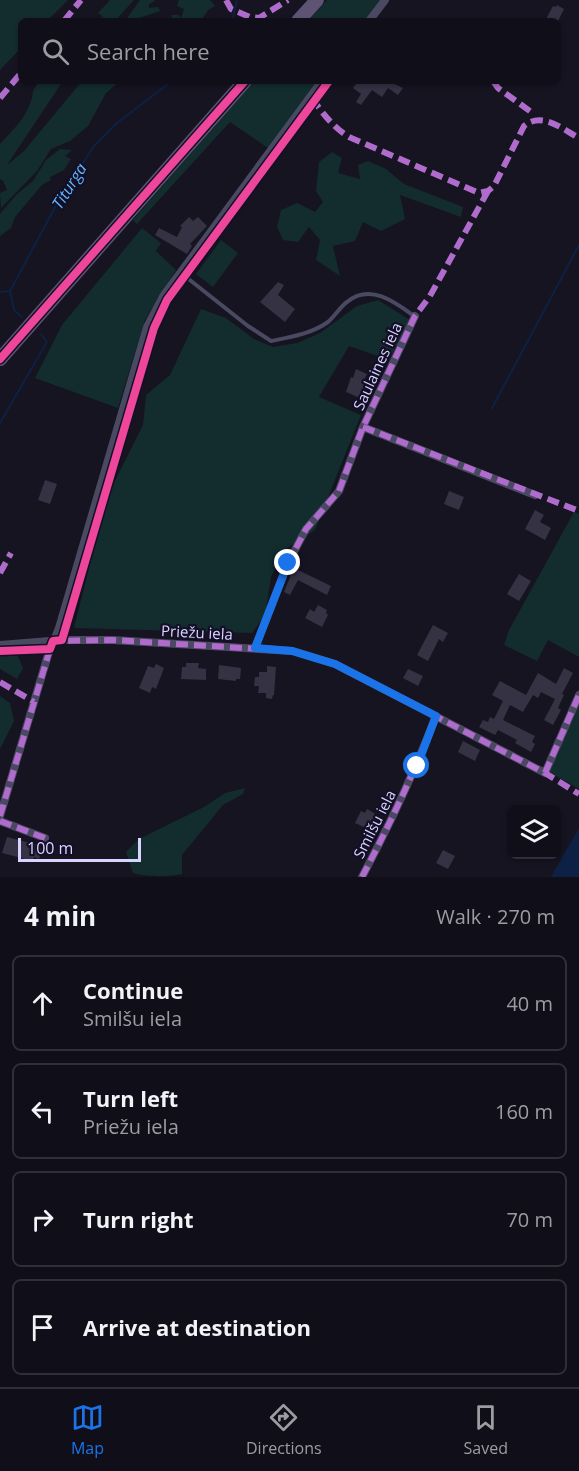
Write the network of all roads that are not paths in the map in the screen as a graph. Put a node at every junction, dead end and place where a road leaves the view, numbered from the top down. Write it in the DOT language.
graph roads {
  1 [pos="317,0"];
  2 [pos="385,0"];
  3 [pos="301,18"];
  4 [pos="371,18"];
  5 [pos="242,84"];
  6 [pos="320,84"];
  7 [pos="181,273"];
  8 [pos="415,316"];
  9 [pos="0,359"];
  10 [pos="363,426"];
  11 [pos="536,495"];
  12 [pos="53,640"];
  13 [pos="0,645"];
  14 [pos="255,648"];
  15 [pos="579,695"];
  16 [pos="436,716"];
  17 [pos="0,819"];
  18 [pos="45,838"];
  19 [pos="362,877"];
  1 -- 3 [label="main road"];
  2 -- 4 [label="street"];
  5 -- 9 [label="main road"];
  6 -- 7 [label="street"];
  7 -- 8 [label="lane"];
  7 -- 12 [label="street"];
  8 -- 10 [label="street, Saulaines iela"];
  10 -- 11 [label="street"];
  10 -- 14 [label="street, Saulaines iela"];
  12 -- 13 [label="street, Priežu iela"];
  12 -- 14 [label="street, Priežu iela"];
  12 -- 17 [label="street"];
  14 -- 16 [label="street, Priežu iela"];
  15 -- 16 [label="street, Priežu iela"];
  16 -- 19 [label="street, Smilšu iela"];
  17 -- 18 [label="street"];
}
